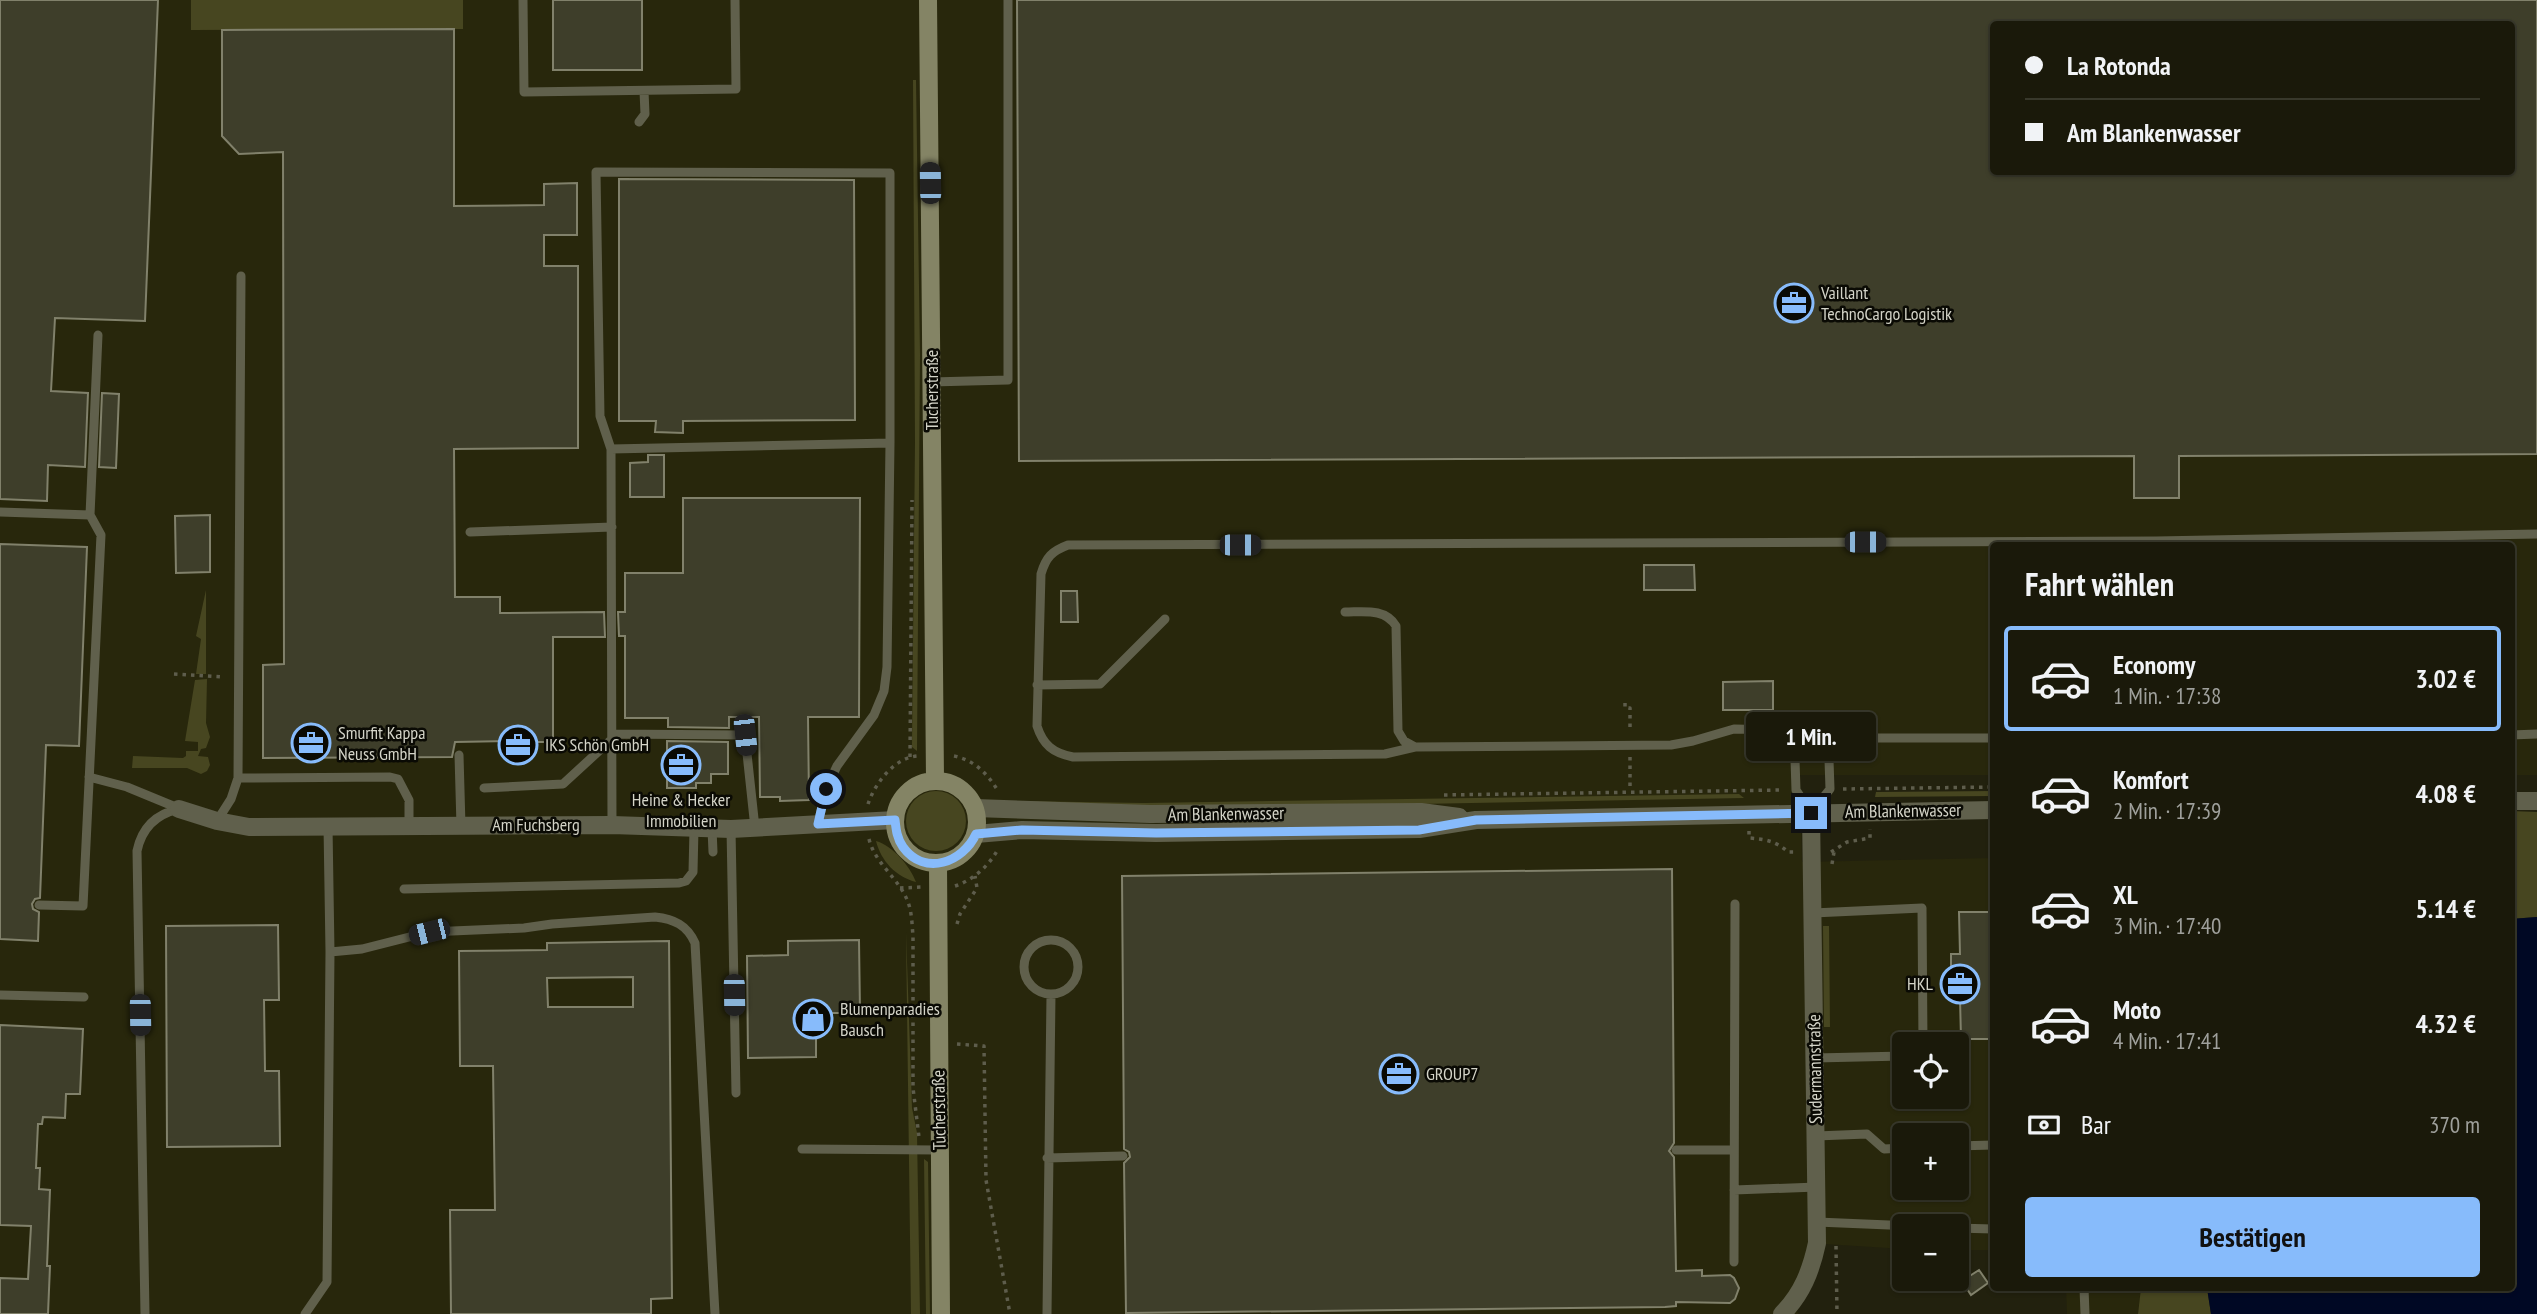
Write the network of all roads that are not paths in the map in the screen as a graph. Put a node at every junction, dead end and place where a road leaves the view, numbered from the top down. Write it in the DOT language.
graph roads {
  1 [pos="523,0"];
  2 [pos="736,0"];
  3 [pos="928,0"];
  4 [pos="1008,0"];
  5 [pos="644,91"];
  6 [pos="639,122"];
  7 [pos="241,276"];
  8 [pos="98,335"];
  9 [pos="931,382"];
  10 [pos="890,443"];
  11 [pos="611,449"];
  12 [pos="0,512"];
  13 [pos="90,515"];
  14 [pos="612,527"];
  15 [pos="470,532"];
  16 [pos="2537,534"];
  17 [pos="1345,612"];
  18 [pos="1165,619"];
  19 [pos="1037,685"];
  20 [pos="1794,729"];
  21 [pos="1828,732"];
  22 [pos="2537,734"];
  23 [pos="2515,735"];
  24 [pos="612,736"];
  25 [pos="1990,738"];
  26 [pos="1415,747"];
  27 [pos="460,755"];
  28 [pos="89,777"];
  29 [pos="238,778"];
  30 [pos="935,780"];
  31 [pos="484,788"];
  32 [pos="2515,801"];
  33 [pos="2537,801"];
  34 [pos="975,808"];
  35 [pos="179,809"];
  36 [pos="1990,810"];
  37 [pos="1811,813"];
  38 [pos="895,820"];
  39 [pos="1476,820"];
  40 [pos="217,821"];
  41 [pos="818,824"];
  42 [pos="612,825"];
  43 [pos="328,826"];
  44 [pos="409,826"];
  45 [pos="461,826"];
  46 [pos="755,828"];
  47 [pos="694,829"];
  48 [pos="712,829"];
  49 [pos="732,830"];
  50 [pos="976,834"];
  51 [pos="713,852"];
  52 [pos="938,863"];
  53 [pos="404,889"];
  54 [pos="1735,904"];
  55 [pos="39,905"];
  56 [pos="1813,913"];
  57 [pos="330,952"];
  58 [pos="0,995"];
  59 [pos="1051,995"];
  60 [pos="84,997"];
  61 [pos="1923,1032"];
  62 [pos="1892,1056"];
  63 [pos="1815,1058"];
  64 [pos="736,1093"];
  65 [pos="1816,1136"];
  66 [pos="1990,1145"];
  67 [pos="1969,1146"];
  68 [pos="803,1149"];
  69 [pos="1892,1149"];
  70 [pos="939,1150"];
  71 [pos="1676,1150"];
  72 [pos="1734,1150"];
  73 [pos="1123,1156"];
  74 [pos="1047,1158"];
  75 [pos="1817,1187"];
  76 [pos="1734,1190"];
  77 [pos="1817,1222"];
  78 [pos="1892,1225"];
  79 [pos="1969,1228"];
  80 [pos="1990,1229"];
  81 [pos="1734,1262"];
  82 [pos="2084,1291"];
  83 [pos="145,1314"];
  84 [pos="305,1314"];
  85 [pos="715,1314"];
  86 [pos="941,1314"];
  87 [pos="1047,1314"];
  88 [pos="1782,1314"];
  89 [pos="2085,1314"];
  1 -- 5 [label="lane"];
  2 -- 5 [label="lane"];
  3 -- 9 [label="main road, Tucherstraße"];
  4 -- 9 [label="lane"];
  5 -- 6 [label="lane"];
  7 -- 29 [label="lane"];
  8 -- 13 [label="lane"];
  9 -- 30 [label="main road, Tucherstraße"];
  10 -- 11 [label="lane"];
  10 -- 11 [label="lane"];
  10 -- 41 [label="lane"];
  11 -- 14 [label="lane"];
  12 -- 13 [label="lane"];
  13 -- 28 [label="lane"];
  14 -- 15 [label="lane"];
  14 -- 24 [label="lane"];
  16 -- 19 [label="lane"];
  17 -- 26 [label="lane"];
  18 -- 19 [label="lane"];
  19 -- 26 [label="lane"];
  20 -- 21 [label="lane"];
  20 -- 26 [label="lane"];
  20 -- 37 [label="lane"];
  21 -- 25 [label="lane"];
  21 -- 37 [label="lane"];
  22 -- 23 [label="lane"];
  24 -- 31 [label="lane"];
  24 -- 42 [label="lane"];
  24 -- 46 [label="lane"];
  27 -- 45 [label="lane"];
  28 -- 35 [label="lane"];
  28 -- 55 [label="lane"];
  29 -- 40 [label="lane"];
  29 -- 44 [label="lane"];
  30 -- 34 [label="main road"];
  30 -- 38 [label="main road"];
  32 -- 33 [label="street"];
  34 -- 39 [label="street, Am Blankenwasser"];
  34 -- 50 [label="main road"];
  35 -- 40 [label="street, Am Fuchsberg"];
  35 -- 83 [label="lane"];
  36 -- 37 [label="street, Am Blankenwasser"];
  37 -- 39 [label="street, Am Blankenwasser"];
  37 -- 56 [label="street, Sudermannstraße"];
  38 -- 41 [label="street, Am Fuchsberg"];
  38 -- 52 [label="main road"];
  39 -- 50 [label="street, Am Blankenwasser"];
  40 -- 43 [label="street, Am Fuchsberg"];
  41 -- 46 [label="street, Am Fuchsberg"];
  42 -- 45 [label="street, Am Fuchsberg"];
  42 -- 47 [label="street, Am Fuchsberg"];
  43 -- 44 [label="street, Am Fuchsberg"];
  43 -- 57 [label="lane"];
  44 -- 45 [label="street, Am Fuchsberg"];
  46 -- 49 [label="street, Am Fuchsberg"];
  47 -- 48 [label="street, Am Fuchsberg"];
  47 -- 53 [label="lane"];
  48 -- 49 [label="street, Am Fuchsberg"];
  48 -- 51 [label="lane"];
  49 -- 64 [label="lane"];
  50 -- 52 [label="main road"];
  52 -- 70 [label="main road, Tucherstraße"];
  54 -- 72 [label="lane"];
  56 -- 61 [label="lane"];
  56 -- 63 [label="street, Sudermannstraße"];
  57 -- 84 [label="lane"];
  57 -- 85 [label="lane"];
  58 -- 60 [label="lane"];
  59 -- 59 [label="lane"];
  59 -- 74 [label="lane"];
  62 -- 63 [label="lane"];
  63 -- 65 [label="street, Sudermannstraße"];
  65 -- 69 [label="lane"];
  65 -- 75 [label="street, Sudermannstraße"];
  66 -- 67 [label="lane"];
  68 -- 70 [label="lane"];
  70 -- 86 [label="main road, Tucherstraße"];
  71 -- 72 [label="lane"];
  72 -- 76 [label="lane"];
  73 -- 74 [label="lane"];
  74 -- 87 [label="lane"];
  75 -- 76 [label="lane"];
  75 -- 77 [label="street, Sudermannstraße"];
  76 -- 81 [label="lane"];
  77 -- 78 [label="lane"];
  77 -- 88 [label="street, Sudermannstraße"];
  79 -- 80 [label="lane"];
  82 -- 89 [label="lane"];
}
